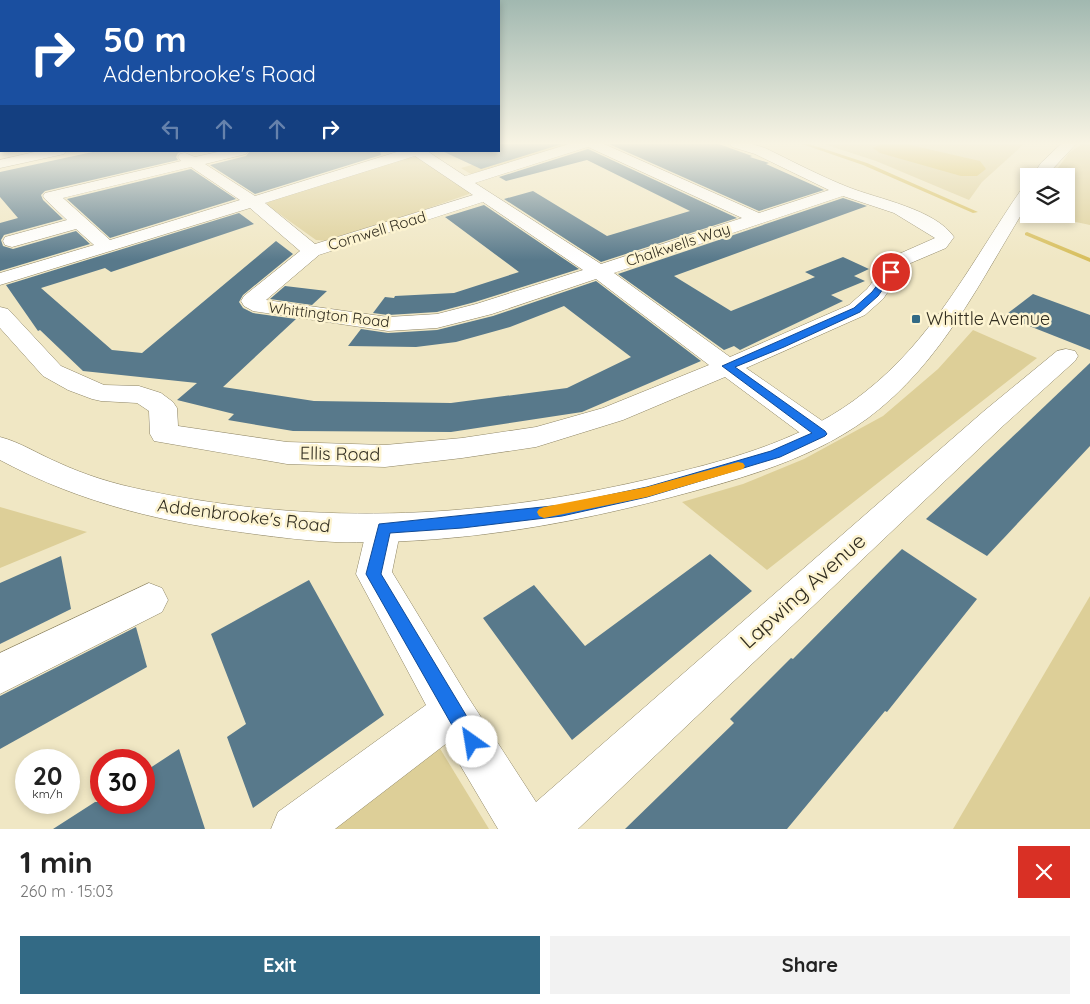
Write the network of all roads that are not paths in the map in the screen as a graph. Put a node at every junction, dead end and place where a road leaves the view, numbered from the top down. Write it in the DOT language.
graph roads {
  1 [pos="108,183"];
  2 [pos="223,183"];
  3 [pos="315,183"];
  4 [pos="466,183"];
  5 [pos="679,183"];
  6 [pos="826,183"];
  7 [pos="843,191"];
  8 [pos="486,196"];
  9 [pos="253,202"];
  10 [pos="1020,204"];
  11 [pos="758,218"];
  12 [pos="80,222"];
  13 [pos="12,241"];
  14 [pos="106,247"];
  15 [pos="312,251"];
  16 [pos="598,271"];
  17 [pos="0,280"];
  18 [pos="0,314"];
  19 [pos="1066,356"];
  20 [pos="727,366"];
  21 [pos="821,434"];
  22 [pos="0,446"];
  23 [pos="384,528"];
  24 [pos="149,600"];
  25 [pos="0,674"];
  26 [pos="453,712"];
  27 [pos="295,829"];
  28 [pos="525,829"];
  29 [pos="542,829"];
  1 -- 12 [label="street"];
  2 -- 9 [label="street, Cornwell Road"];
  3 -- 9 [label="street"];
  4 -- 8 [label="street"];
  5 -- 11 [label="street, Chalkwells Way"];
  6 -- 7 [label="street"];
  7 -- 11 [label="street, Chalkwells Way"];
  7 -- 20 [label="street"];
  8 -- 15 [label="street, Cornwell Road"];
  8 -- 16 [label="street"];
  9 -- 14 [label="street"];
  9 -- 15 [label="street, Cornwell Road"];
  10 -- 21 [label="street, Addenbrooke's Road"];
  11 -- 16 [label="street, Chalkwells Way"];
  12 -- 13 [label="street"];
  12 -- 14 [label="street"];
  14 -- 17 [label="street"];
  15 -- 16 [label="street, Whittington Road"];
  16 -- 20 [label="street"];
  18 -- 20 [label="street, Ellis Road"];
  19 -- 29 [label="street, Lapwing Avenue"];
  20 -- 21 [label="street"];
  21 -- 23 [label="street, Addenbrooke's Road"];
  22 -- 23 [label="street, Addenbrooke's Road"];
  23 -- 26 [label="street"];
  24 -- 25 [label="street"];
  26 -- 27 [label="street"];
  26 -- 28 [label="street"];
}
